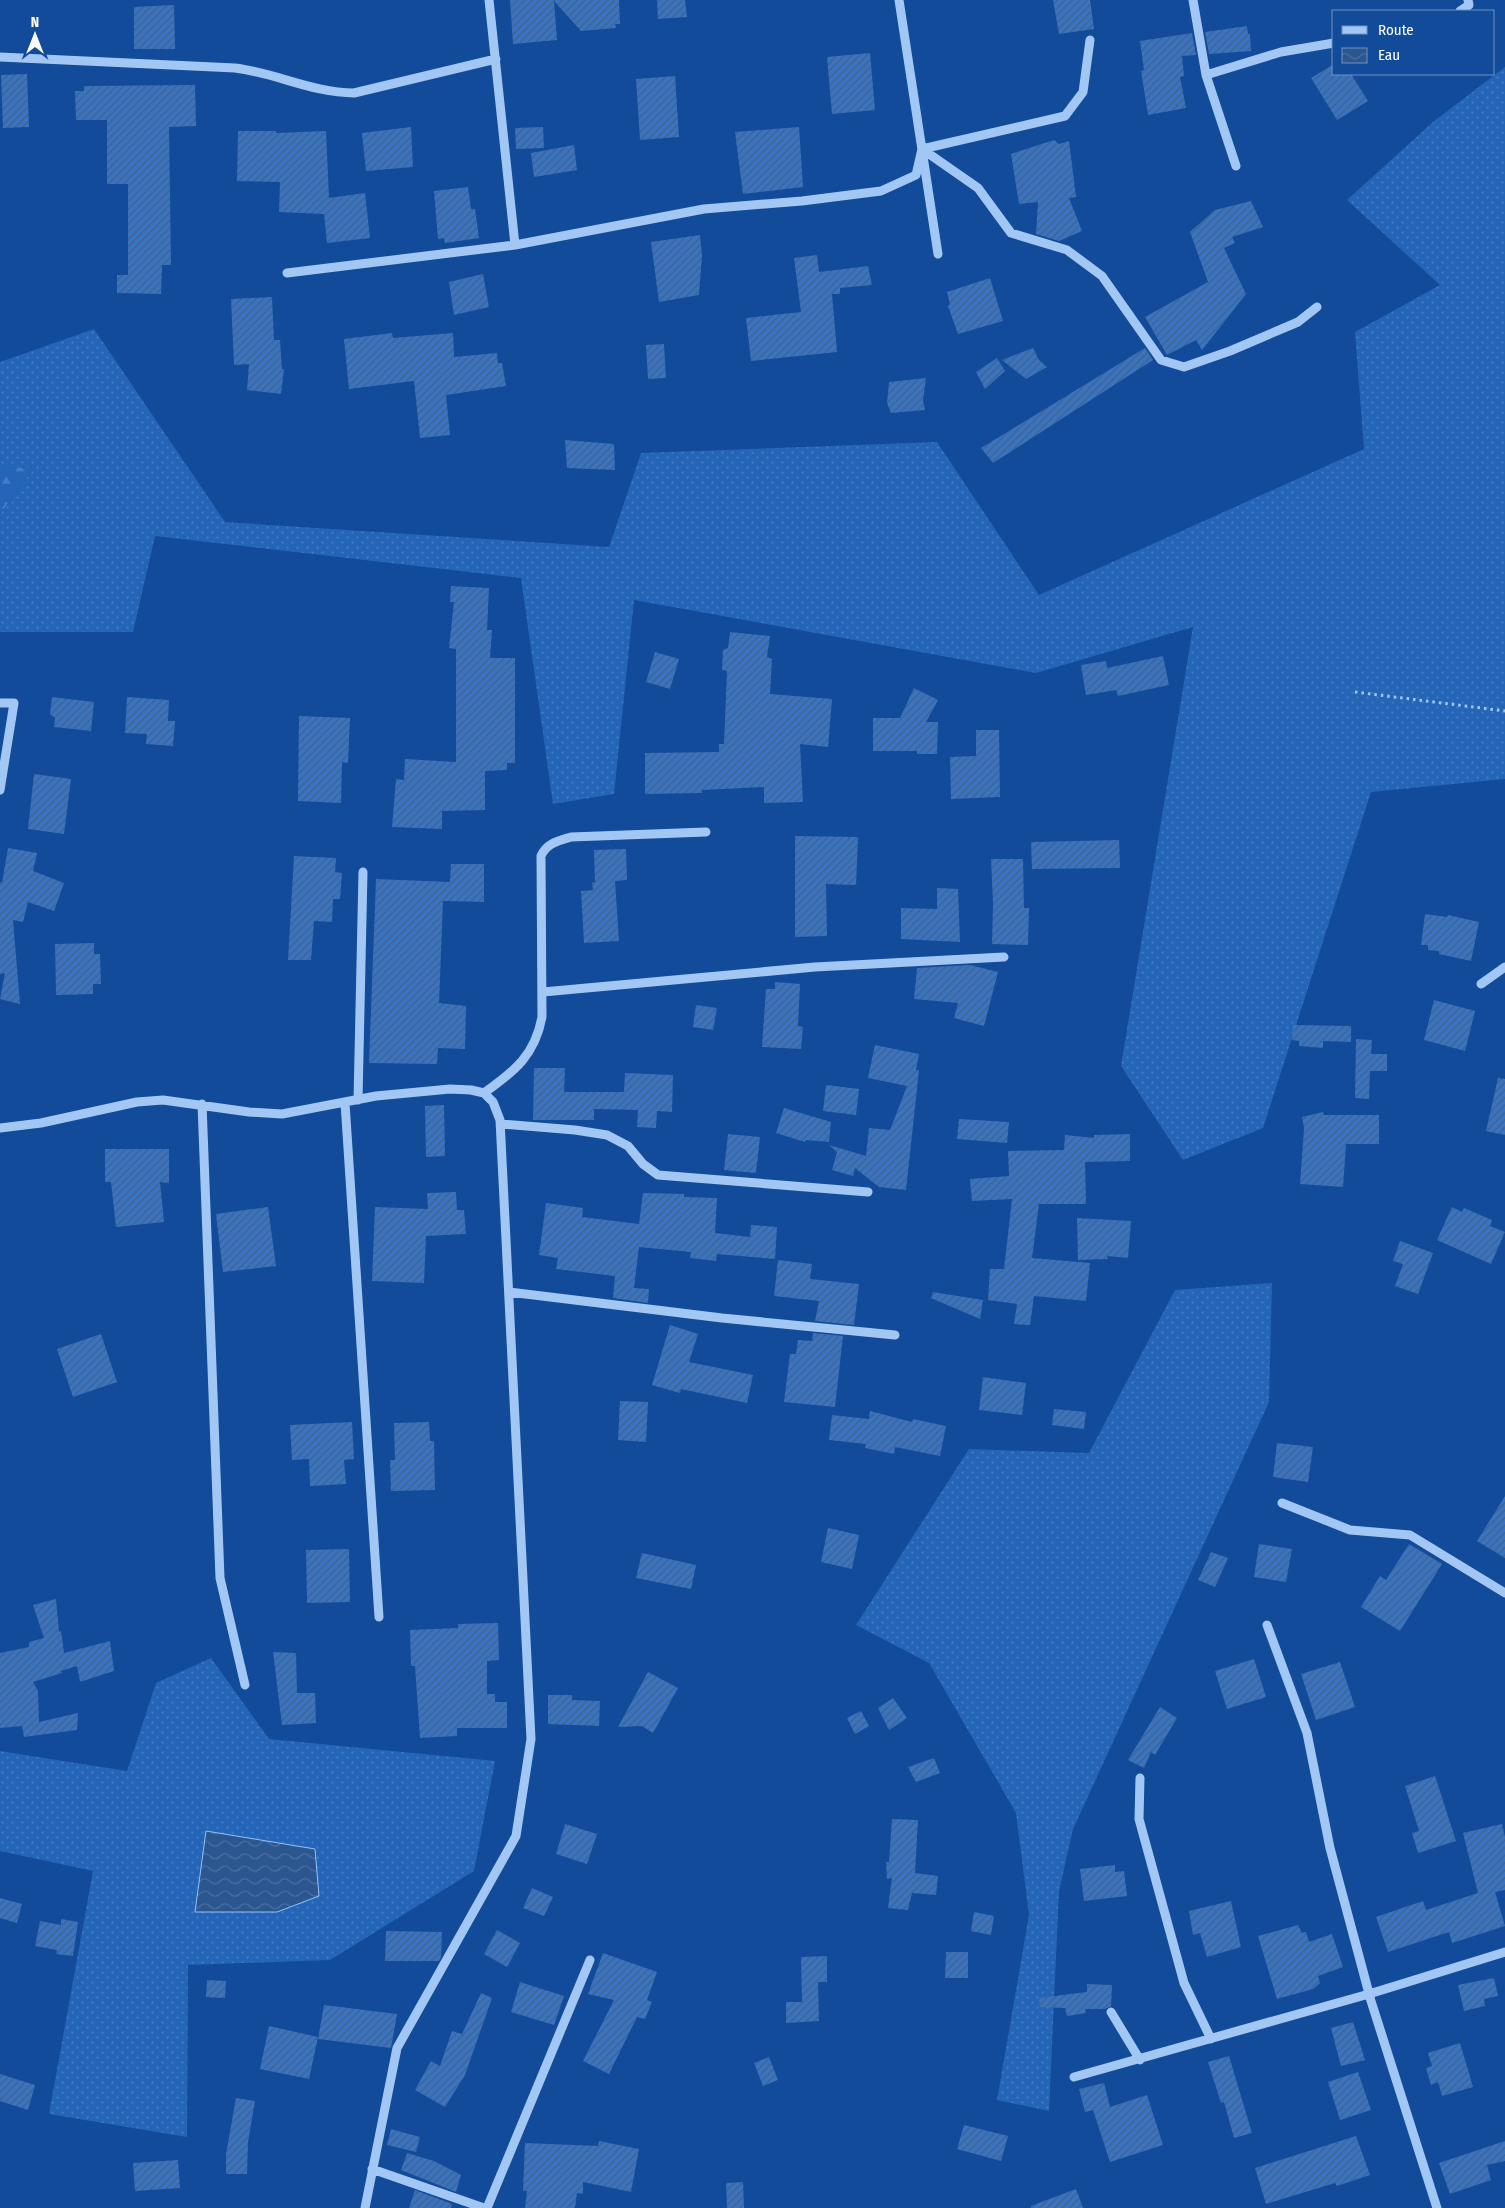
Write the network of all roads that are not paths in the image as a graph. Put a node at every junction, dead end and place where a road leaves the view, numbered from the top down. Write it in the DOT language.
graph roads {
  1 [pos="490,0"];
  2 [pos="899,0"];
  3 [pos="1193,0"];
  4 [pos="1468,0"];
  5 [pos="1462,10"];
  6 [pos="1090,40"];
  7 [pos="1332,42"];
  8 [pos="0,57"];
  9 [pos="496,59"];
  10 [pos="1206,75"];
  11 [pos="922,149"];
  12 [pos="1236,166"];
  13 [pos="515,245"];
  14 [pos="938,254"];
  15 [pos="287,273"];
  16 [pos="1318,307"];
  17 [pos="0,703"];
  18 [pos="0,790"];
  19 [pos="706,832"];
  20 [pos="363,872"];
  21 [pos="1004,957"];
  22 [pos="1505,966"];
  23 [pos="1481,984"];
  24 [pos="543,992"];
  25 [pos="484,1093"];
  26 [pos="358,1100"];
  27 [pos="345,1103"];
  28 [pos="202,1104"];
  29 [pos="501,1124"];
  30 [pos="0,1128"];
  31 [pos="868,1192"];
  32 [pos="509,1292"];
  33 [pos="895,1336"];
  34 [pos="1282,1503"];
  35 [pos="1505,1593"];
  36 [pos="379,1617"];
  37 [pos="1267,1625"];
  38 [pos="246,1685"];
  39 [pos="1140,1778"];
  40 [pos="1505,1952"];
  41 [pos="590,1960"];
  42 [pos="1369,1994"];
  43 [pos="1111,2012"];
  44 [pos="1211,2039"];
  45 [pos="1140,2060"];
  46 [pos="1074,2077"];
  47 [pos="372,2169"];
  48 [pos="365,2208"];
  49 [pos="486,2208"];
  50 [pos="1437,2208"];
  1 -- 9 [label="street"];
  2 -- 11 [label="street"];
  3 -- 10 [label="street"];
  4 -- 5 [label="street"];
  6 -- 11 [label="street"];
  7 -- 10 [label="street"];
  8 -- 9 [label="street"];
  9 -- 13 [label="street"];
  10 -- 12 [label="street"];
  11 -- 13 [label="street"];
  11 -- 14 [label="street"];
  11 -- 16 [label="street"];
  13 -- 15 [label="street"];
  17 -- 18 [label="street"];
  19 -- 24 [label="street"];
  20 -- 26 [label="street"];
  21 -- 24 [label="street"];
  22 -- 23 [label="street"];
  24 -- 25 [label="street"];
  25 -- 26 [label="street"];
  25 -- 29 [label="street"];
  26 -- 27 [label="street"];
  27 -- 28 [label="street"];
  27 -- 36 [label="street"];
  28 -- 30 [label="street"];
  28 -- 38 [label="street"];
  29 -- 31 [label="street"];
  29 -- 32 [label="street"];
  32 -- 33 [label="street"];
  32 -- 47 [label="street"];
  34 -- 35 [label="street"];
  37 -- 42 [label="street"];
  39 -- 44 [label="street"];
  40 -- 42 [label="street"];
  41 -- 49 [label="street"];
  42 -- 44 [label="street"];
  42 -- 50 [label="street"];
  43 -- 45 [label="street"];
  44 -- 45 [label="street"];
  45 -- 46 [label="street"];
  47 -- 48 [label="street"];
  47 -- 49 [label="street"];
}
